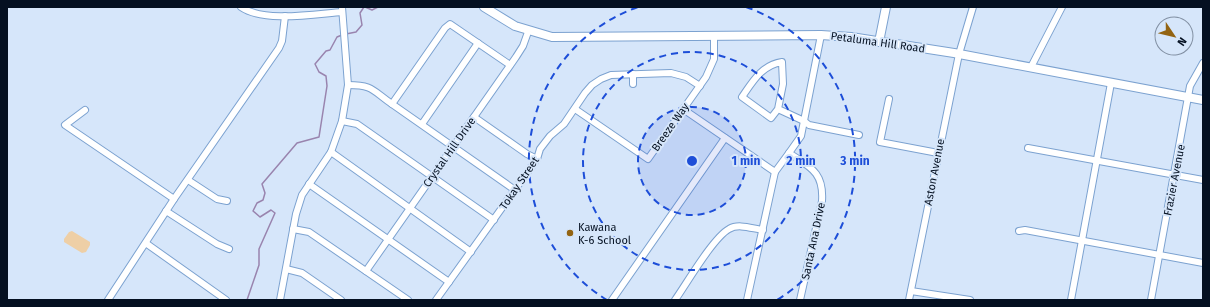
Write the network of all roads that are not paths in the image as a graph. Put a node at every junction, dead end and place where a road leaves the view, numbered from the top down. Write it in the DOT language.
graph roads {
  1 [pos="241,7"];
  2 [pos="484,7"];
  3 [pos="886,7"];
  4 [pos="973,7"];
  5 [pos="1062,7"];
  6 [pos="342,10"];
  7 [pos="285,16"];
  8 [pos="528,32"];
  9 [pos="821,35"];
  10 [pos="714,36"];
  11 [pos="879,42"];
  12 [pos="478,43"];
  13 [pos="959,54"];
  14 [pos="1203,63"];
  15 [pos="510,65"];
  16 [pos="1031,67"];
  17 [pos="633,74"];
  18 [pos="1112,83"];
  19 [pos="633,84"];
  20 [pos="348,85"];
  21 [pos="700,86"];
  22 [pos="1189,98"];
  23 [pos="889,99"];
  24 [pos="1203,100"];
  25 [pos="392,104"];
  26 [pos="575,109"];
  27 [pos="683,109"];
  28 [pos="778,109"];
  29 [pos="85,110"];
  30 [pos="474,117"];
  31 [pos="342,120"];
  32 [pos="804,121"];
  33 [pos="422,124"];
  34 [pos="859,135"];
  35 [pos="725,138"];
  36 [pos="453,146"];
  37 [pos="1028,148"];
  38 [pos="331,152"];
  39 [pos="789,153"];
  40 [pos="938,153"];
  41 [pos="537,159"];
  42 [pos="1097,160"];
  43 [pos="775,172"];
  44 [pos="1175,175"];
  45 [pos="432,177"];
  46 [pos="188,180"];
  47 [pos="1203,180"];
  48 [pos="309,184"];
  49 [pos="515,190"];
  50 [pos="174,199"];
  51 [pos="226,201"];
  52 [pos="410,209"];
  53 [pos="166,211"];
  54 [pos="494,220"];
  55 [pos="293,230"];
  56 [pos="762,230"];
  57 [pos="1019,231"];
  58 [pos="388,239"];
  59 [pos="1082,240"];
  60 [pos="146,244"];
  61 [pos="229,249"];
  62 [pos="471,252"];
  63 [pos="1160,254"];
  64 [pos="1203,263"];
  65 [pos="286,269"];
  66 [pos="366,271"];
  67 [pos="449,282"];
  68 [pos="911,291"];
  69 [pos="108,300"];
  70 [pos="226,300"];
  71 [pos="280,300"];
  72 [pos="341,300"];
  73 [pos="408,300"];
  74 [pos="436,300"];
  75 [pos="612,300"];
  76 [pos="675,300"];
  77 [pos="747,300"];
  78 [pos="800,300"];
  79 [pos="909,300"];
  80 [pos="970,300"];
  81 [pos="1071,300"];
  82 [pos="1151,300"];
  1 -- 7 [label="street"];
  2 -- 8 [label="main road, Petaluma Hill Road"];
  3 -- 11 [label="main road"];
  4 -- 13 [label="street, Aston Avenue"];
  5 -- 16 [label="street"];
  6 -- 7 [label="street"];
  6 -- 20 [label="street"];
  7 -- 46 [label="street"];
  8 -- 10 [label="main road, Petaluma Hill Road"];
  8 -- 15 [label="street, Crystal Hill Drive"];
  9 -- 10 [label="main road, Petaluma Hill Road"];
  9 -- 11 [label="main road, Petaluma Hill Road"];
  9 -- 32 [label="street"];
  10 -- 21 [label="street, Breeze Way"];
  11 -- 13 [label="main road, Petaluma Hill Road"];
  12 -- 15 [label="street"];
  12 -- 25 [label="street"];
  12 -- 33 [label="street"];
  13 -- 16 [label="main road, Petaluma Hill Road"];
  13 -- 40 [label="street, Aston Avenue"];
  14 -- 22 [label="street, Frazier Avenue"];
  15 -- 30 [label="street, Crystal Hill Drive"];
  16 -- 18 [label="main road, Petaluma Hill Road"];
  17 -- 19 [label="street"];
  17 -- 21 [label="street, Tokay Street"];
  17 -- 26 [label="street, Tokay Street"];
  18 -- 22 [label="main road, Petaluma Hill Road"];
  18 -- 42 [label="street"];
  20 -- 25 [label="street"];
  20 -- 31 [label="street"];
  21 -- 27 [label="street, Breeze Way"];
  22 -- 24 [label="main road, Petaluma Hill Road"];
  22 -- 44 [label="street, Frazier Avenue"];
  23 -- 40 [label="street"];
  25 -- 33 [label="street"];
  26 -- 27 [label="street, Breeze Way"];
  26 -- 41 [label="street, Tokay Street"];
  27 -- 35 [label="street"];
  28 -- 28 [label="street"];
  28 -- 32 [label="street"];
  29 -- 50 [label="street"];
  30 -- 36 [label="street, Crystal Hill Drive"];
  30 -- 41 [label="street"];
  31 -- 38 [label="street"];
  31 -- 45 [label="street"];
  32 -- 34 [label="street"];
  32 -- 39 [label="street"];
  33 -- 36 [label="street"];
  35 -- 43 [label="street"];
  35 -- 75 [label="street"];
  36 -- 45 [label="street, Crystal Hill Drive"];
  36 -- 49 [label="street"];
  37 -- 42 [label="street"];
  38 -- 48 [label="street"];
  38 -- 52 [label="street"];
  39 -- 43 [label="street"];
  39 -- 78 [label="street, Santa Ana Drive"];
  40 -- 68 [label="street, Aston Avenue"];
  41 -- 49 [label="street, Tokay Street"];
  42 -- 44 [label="street"];
  42 -- 59 [label="street"];
  43 -- 56 [label="street"];
  44 -- 47 [label="street"];
  44 -- 63 [label="street, Frazier Avenue"];
  45 -- 52 [label="street, Crystal Hill Drive"];
  45 -- 54 [label="street"];
  46 -- 50 [label="street"];
  46 -- 51 [label="street"];
  48 -- 55 [label="street"];
  48 -- 58 [label="street"];
  49 -- 54 [label="street, Tokay Street"];
  50 -- 53 [label="street"];
  52 -- 58 [label="street, Crystal Hill Drive"];
  52 -- 62 [label="street"];
  53 -- 60 [label="street"];
  53 -- 61 [label="street"];
  54 -- 62 [label="street, Tokay Street"];
  55 -- 65 [label="street"];
  55 -- 66 [label="street"];
  56 -- 76 [label="street"];
  56 -- 77 [label="street"];
  57 -- 59 [label="street"];
  58 -- 66 [label="street, Crystal Hill Drive"];
  58 -- 67 [label="street"];
  59 -- 63 [label="street"];
  59 -- 81 [label="street"];
  60 -- 69 [label="street"];
  60 -- 70 [label="street"];
  62 -- 67 [label="street, Tokay Street"];
  63 -- 64 [label="street"];
  63 -- 82 [label="street, Frazier Avenue"];
  65 -- 71 [label="street"];
  65 -- 72 [label="street"];
  66 -- 73 [label="street"];
  67 -- 74 [label="street, Tokay Street"];
  68 -- 79 [label="street, Aston Avenue"];
  68 -- 80 [label="street"];
}
